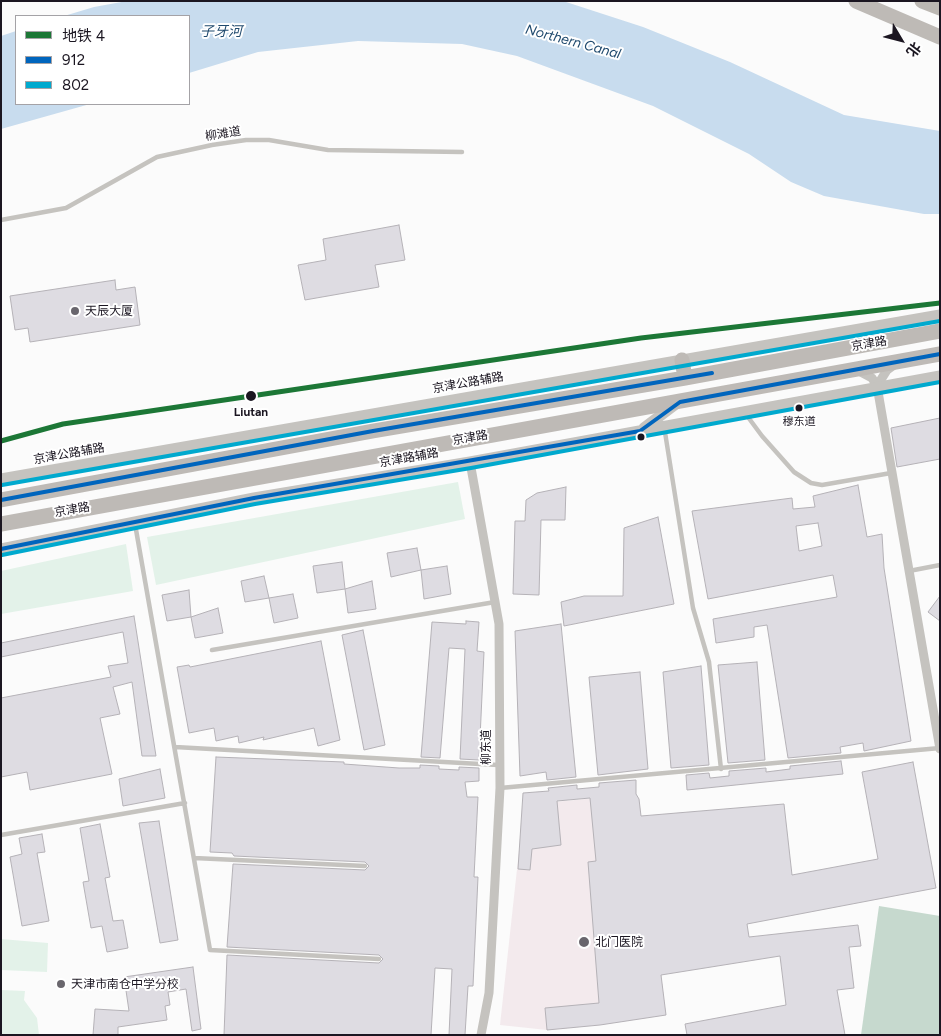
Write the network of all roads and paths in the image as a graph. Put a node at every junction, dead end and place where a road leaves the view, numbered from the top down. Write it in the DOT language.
graph roads {
  1 [pos="856,1"];
  2 [pos="922,1"];
  3 [pos="940,8"];
  4 [pos="940,37"];
  5 [pos="462,152"];
  6 [pos="1,220"];
  7 [pos="940,315"];
  8 [pos="940,331"];
  9 [pos="940,354"];
  10 [pos="682,360"];
  11 [pos="903,360"];
  12 [pos="855,368"];
  13 [pos="940,376"];
  14 [pos="685,378"];
  15 [pos="877,386"];
  16 [pos="662,410"];
  17 [pos="745,411"];
  18 [pos="664,426"];
  19 [pos="640,431"];
  20 [pos="470,462"];
  21 [pos="891,473"];
  22 [pos="1,479"];
  23 [pos="1,500"];
  24 [pos="1,524"];
  25 [pos="135,524"];
  26 [pos="1,549"];
  27 [pos="940,565"];
  28 [pos="908,572"];
  29 [pos="495,602"];
  30 [pos="212,650"];
  31 [pos="175,747"];
  32 [pos="940,748"];
  33 [pos="498,765"];
  34 [pos="721,769"];
  35 [pos="500,788"];
  36 [pos="185,803"];
  37 [pos="1,836"];
  38 [pos="194,858"];
  39 [pos="365,866"];
  40 [pos="379,959"];
  41 [pos="481,1035"];
  1 -- 4 [label="main road"];
  2 -- 3 [label="highway"];
  5 -- 6 [label="lane, 柳滩道"];
  7 -- 10 [label="street, 京津公路辅路"];
  8 -- 14 [label="main road, 京津路"];
  9 -- 11 [label="main road, 京津路"];
  10 -- 14 [label="main road"];
  10 -- 22 [label="street, 京津公路辅路"];
  11 -- 12 [label="main road, 京津路"];
  11 -- 15 [label="street"];
  12 -- 15 [label="street"];
  12 -- 16 [label="main road, 京津路"];
  13 -- 15 [label="street, 京津路辅路"];
  14 -- 23 [label="main road, 京津路"];
  15 -- 17 [label="street, 京津路辅路"];
  15 -- 21 [label="street"];
  16 -- 18 [label="lane"];
  16 -- 19 [label="street"];
  16 -- 24 [label="main road, 京津路"];
  17 -- 18 [label="street, 京津路辅路"];
  17 -- 21 [label="lane"];
  18 -- 19 [label="street, 京津路辅路"];
  18 -- 34 [label="lane"];
  19 -- 20 [label="street, 京津路辅路"];
  20 -- 25 [label="street, 京津路辅路"];
  20 -- 29 [label="street, 柳东道"];
  21 -- 28 [label="street"];
  25 -- 26 [label="street, 京津路辅路"];
  25 -- 31 [label="lane"];
  27 -- 28 [label="lane"];
  28 -- 32 [label="street"];
  29 -- 30 [label="lane"];
  29 -- 33 [label="street, 柳东道"];
  31 -- 33 [label="lane"];
  31 -- 36 [label="lane"];
  32 -- 34 [label="lane"];
  33 -- 35 [label="street, 柳东道"];
  34 -- 35 [label="lane"];
  35 -- 41 [label="street, 柳东道"];
  36 -- 37 [label="lane"];
  36 -- 38 [label="lane"];
  38 -- 39 [label="lane"];
  38 -- 40 [label="lane"];
}
